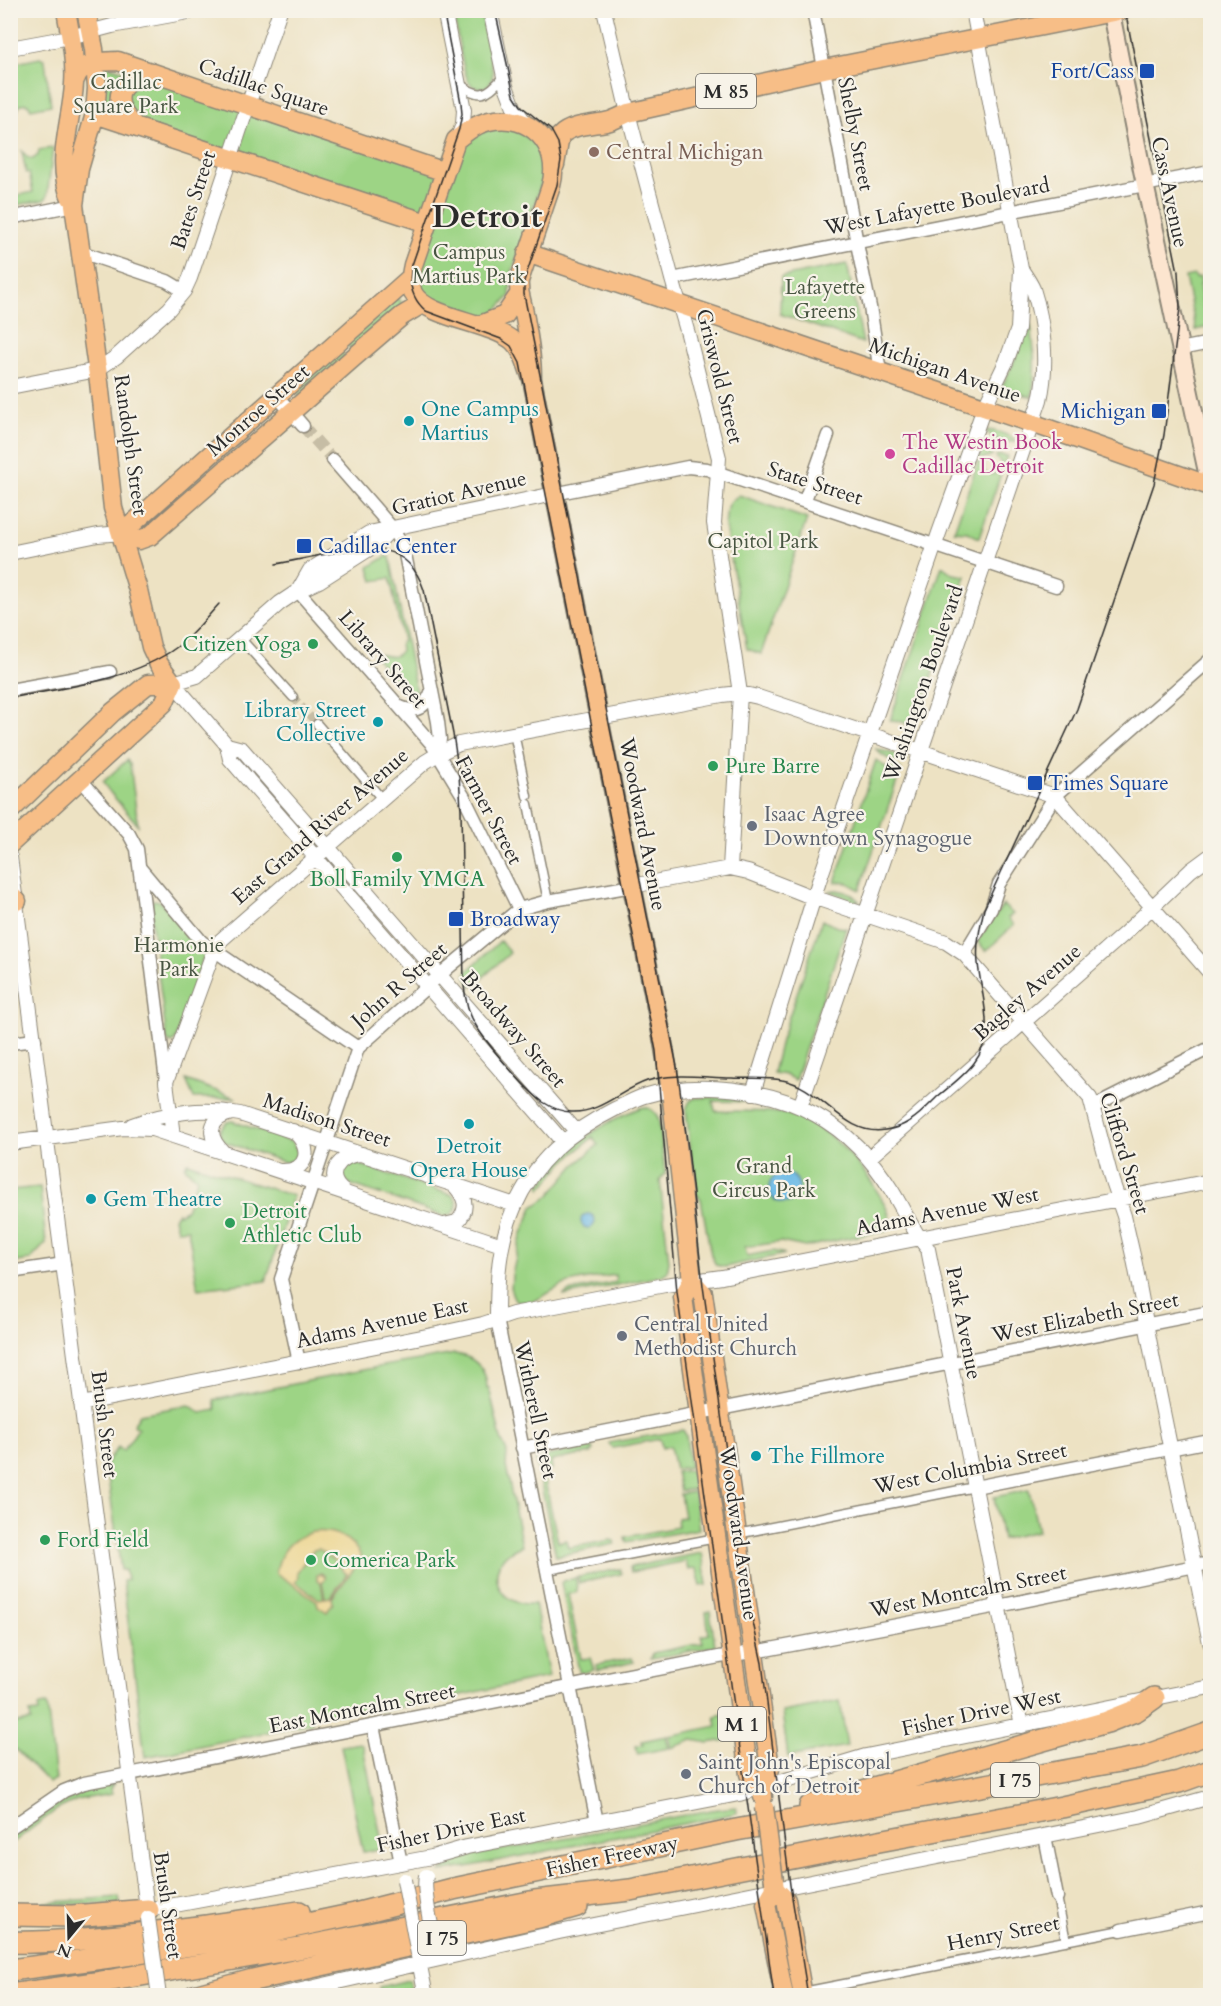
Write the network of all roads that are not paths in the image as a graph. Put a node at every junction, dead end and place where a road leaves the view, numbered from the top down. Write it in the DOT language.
graph roads {
  1 [pos="66,10"];
  2 [pos="86,10"];
  3 [pos="199,10"];
  4 [pos="280,10"];
  5 [pos="444,10"];
  6 [pos="490,10"];
  7 [pos="604,10"];
  8 [pos="813,10"];
  9 [pos="973,10"];
  10 [pos="1114,11"];
  11 [pos="90,31"];
  12 [pos="70,37"];
  13 [pos="979,39"];
  14 [pos="10,48"];
  15 [pos="96,62"];
  16 [pos="824,69"];
  17 [pos="166,77"];
  18 [pos="503,77"];
  19 [pos="75,80"];
  20 [pos="459,83"];
  21 [pos="247,106"];
  22 [pos="628,113"];
  23 [pos="95,114"];
  24 [pos="526,124"];
  25 [pos="136,127"];
  26 [pos="456,140"];
  27 [pos="230,157"];
  28 [pos="445,172"];
  29 [pos="553,172"];
  30 [pos="1210,172"];
  31 [pos="1145,185"];
  32 [pos="74,205"];
  33 [pos="1012,210"];
  34 [pos="10,218"];
  35 [pos="427,224"];
  36 [pos="856,242"];
  37 [pos="81,252"];
  38 [pos="527,253"];
  39 [pos="1022,269"];
  40 [pos="411,277"];
  41 [pos="672,279"];
  42 [pos="184,291"];
  43 [pos="518,296"];
  44 [pos="422,304"];
  45 [pos="680,304"];
  46 [pos="480,325"];
  47 [pos="338,341"];
  48 [pos="1210,343"];
  49 [pos="1180,350"];
  50 [pos="353,358"];
  51 [pos="97,370"];
  52 [pos="880,372"];
  53 [pos="532,379"];
  54 [pos="10,387"];
  55 [pos="276,395"];
  56 [pos="984,408"];
  57 [pos="297,419"];
  58 [pos="1032,424"];
  59 [pos="828,435"];
  60 [pos="333,460"];
  61 [pos="718,472"];
  62 [pos="1210,487"];
  63 [pos="554,494"];
  64 [pos="806,500"];
  65 [pos="392,528"];
  66 [pos="122,533"];
  67 [pos="935,544"];
  68 [pos="10,554"];
  69 [pos="986,562"];
  70 [pos="1056,586"];
  71 [pos="298,591"];
  72 [pos="242,636"];
  73 [pos="1210,660"];
  74 [pos="110,672"];
  75 [pos="173,683"];
  76 [pos="10,690"];
  77 [pos="432,690"];
  78 [pos="740,693"];
  79 [pos="293,697"];
  80 [pos="399,706"];
  81 [pos="599,719"];
  82 [pos="316,723"];
  83 [pos="514,733"];
  84 [pos="870,734"];
  85 [pos="227,745"];
  86 [pos="922,752"];
  87 [pos="438,754"];
  88 [pos="81,780"];
  89 [pos="1055,796"];
  90 [pos="382,799"];
  91 [pos="10,812"];
  92 [pos="10,844"];
  93 [pos="327,848"];
  94 [pos="1210,856"];
  95 [pos="10,857"];
  96 [pos="316,858"];
  97 [pos="140,868"];
  98 [pos="730,868"];
  99 [pos="632,885"];
  100 [pos="814,897"];
  101 [pos="14,898"];
  102 [pos="548,901"];
  103 [pos="1153,908"];
  104 [pos="519,909"];
  105 [pos="865,915"];
  106 [pos="214,950"];
  107 [pos="964,954"];
  108 [pos="1210,973"];
  109 [pos="440,976"];
  110 [pos="427,987"];
  111 [pos="1024,1022"];
  112 [pos="35,1040"];
  113 [pos="10,1043"];
  114 [pos="358,1048"];
  115 [pos="1210,1048"];
  116 [pos="166,1082"];
  117 [pos="671,1090"];
  118 [pos="753,1093"];
  119 [pos="800,1107"];
  120 [pos="1093,1107"];
  121 [pos="170,1113"];
  122 [pos="240,1114"];
  123 [pos="123,1128"];
  124 [pos="289,1129"];
  125 [pos="576,1131"];
  126 [pos="173,1136"];
  127 [pos="48,1138"];
  128 [pos="327,1141"];
  129 [pos="562,1141"];
  130 [pos="10,1143"];
  131 [pos="224,1153"];
  132 [pos="364,1154"];
  133 [pos="869,1158"];
  134 [pos="276,1170"];
  135 [pos="313,1182"];
  136 [pos="1210,1182"];
  137 [pos="453,1184"];
  138 [pos="346,1193"];
  139 [pos="1119,1200"];
  140 [pos="515,1205"];
  141 [pos="438,1224"];
  142 [pos="919,1238"];
  143 [pos="502,1245"];
  144 [pos="64,1264"];
  145 [pos="10,1272"];
  146 [pos="692,1281"];
  147 [pos="1210,1312"];
  148 [pos="497,1319"];
  149 [pos="1148,1325"];
  150 [pos="299,1362"];
  151 [pos="950,1363"];
  152 [pos="81,1404"];
  153 [pos="720,1410"];
  154 [pos="699,1413"];
  155 [pos="1210,1441"];
  156 [pos="522,1448"];
  157 [pos="1171,1449"];
  158 [pos="975,1487"];
  159 [pos="737,1534"];
  160 [pos="717,1538"];
  161 [pos="1210,1563"];
  162 [pos="1196,1566"];
  163 [pos="548,1570"];
  164 [pos="998,1606"];
  165 [pos="1210,1643"];
  166 [pos="754,1652"];
  167 [pos="733,1655"];
  168 [pos="570,1687"];
  169 [pos="1210,1687"];
  170 [pos="1154,1698"];
  171 [pos="373,1726"];
  172 [pos="1022,1726"];
  173 [pos="1210,1733"];
  174 [pos="1210,1771"];
  175 [pos="130,1775"];
  176 [pos="762,1787"];
  177 [pos="1210,1797"];
  178 [pos="597,1822"];
  179 [pos="10,1828"];
  180 [pos="736,1830"];
  181 [pos="1045,1836"];
  182 [pos="444,1853"];
  183 [pos="400,1863"];
  184 [pos="774,1885"];
  185 [pos="453,1889"];
  186 [pos="630,1890"];
  187 [pos="1057,1897"];
  188 [pos="1210,1912"];
  189 [pos="148,1914"];
  190 [pos="10,1916"];
  191 [pos="1121,1930"];
  192 [pos="1066,1941"];
  193 [pos="10,1942"];
  194 [pos="461,1953"];
  195 [pos="419,1958"];
  196 [pos="10,1970"];
  197 [pos="796,1994"];
  198 [pos="10,1995"];
  199 [pos="159,1995"];
  200 [pos="194,1995"];
  201 [pos="275,1995"];
  202 [pos="426,1995"];
  1 -- 12 [label="main road, Randolph Street"];
  2 -- 11 [label="main road, Randolph Street"];
  3 -- 11 [label="street"];
  4 -- 21 [label="street, Bates Street"];
  5 -- 20 [label="street"];
  6 -- 18 [label="street, Woodward Avenue"];
  7 -- 22 [label="street, Griswold Street"];
  8 -- 16 [label="street, Shelby Street"];
  9 -- 13 [label="street, Washington Boulevard"];
  10 -- 13 [label="main road, M 85"];
  10 -- 31 [label="main road, Cass Avenue"];
  11 -- 12 [label="street"];
  11 -- 15 [label="main road, Randolph Street"];
  12 -- 14 [label="street"];
  12 -- 19 [label="main road, Randolph Street"];
  13 -- 16 [label="main road, M 85"];
  13 -- 33 [label="street, Washington Boulevard"];
  15 -- 17 [label="main road, Cadillac Square"];
  15 -- 19 [label="main road"];
  15 -- 23 [label="main road, Randolph Street"];
  16 -- 22 [label="main road, M 85"];
  16 -- 36 [label="street, Shelby Street"];
  17 -- 21 [label="main road, Cadillac Square"];
  17 -- 25 [label="main road"];
  18 -- 20 [label="street"];
  18 -- 24 [label="street, Woodward Avenue"];
  19 -- 32 [label="main road, Randolph Street"];
  20 -- 26 [label="street"];
  21 -- 27 [label="street, Bates Street"];
  21 -- 28 [label="main road, Cadillac Square"];
  22 -- 29 [label="main road"];
  22 -- 41 [label="street, Griswold Street"];
  23 -- 25 [label="main road"];
  23 -- 32 [label="main road, Randolph Street"];
  24 -- 26 [label="main road"];
  24 -- 29 [label="main road, Woodward Avenue"];
  25 -- 27 [label="main road"];
  26 -- 28 [label="main road"];
  27 -- 35 [label="main road"];
  27 -- 42 [label="street, Bates Street"];
  28 -- 35 [label="main road"];
  29 -- 38 [label="main road, Woodward Avenue"];
  30 -- 31 [label="street, West Lafayette Boulevard"];
  31 -- 33 [label="street, West Lafayette Boulevard"];
  31 -- 49 [label="main road, Cass Avenue"];
  32 -- 34 [label="street"];
  32 -- 37 [label="main road, Randolph Street"];
  33 -- 36 [label="street, West Lafayette Boulevard"];
  33 -- 39 [label="street, Washington Boulevard"];
  35 -- 40 [label="main road"];
  36 -- 41 [label="street, West Lafayette Boulevard"];
  36 -- 52 [label="street, Shelby Street"];
  37 -- 42 [label="street"];
  37 -- 51 [label="main road, Randolph Street"];
  38 -- 43 [label="main road, Woodward Avenue"];
  38 -- 45 [label="main road, Michigan Avenue"];
  39 -- 56 [label="street, Washington Boulevard"];
  39 -- 58 [label="street, Washington Boulevard"];
  40 -- 44 [label="main road"];
  40 -- 47 [label="main road, Monroe Street"];
  41 -- 45 [label="street, Griswold Street"];
  42 -- 51 [label="street, Bates Street"];
  43 -- 46 [label="main road"];
  43 -- 53 [label="main road, Woodward Avenue"];
  44 -- 46 [label="main road, Woodward Avenue"];
  44 -- 50 [label="main road, Monroe Street"];
  45 -- 52 [label="main road, Michigan Avenue"];
  45 -- 61 [label="street, Griswold Street"];
  46 -- 53 [label="main road, Woodward Avenue"];
  47 -- 50 [label="main road"];
  47 -- 55 [label="main road, Monroe Street"];
  48 -- 49 [label="street"];
  49 -- 62 [label="main road, Cass Avenue"];
  50 -- 57 [label="main road, Monroe Street"];
  51 -- 54 [label="street"];
  51 -- 66 [label="main road, Randolph Street"];
  52 -- 56 [label="main road, Michigan Avenue"];
  53 -- 63 [label="main road, Woodward Avenue"];
  55 -- 57 [label="street"];
  55 -- 66 [label="main road, Monroe Street"];
  56 -- 58 [label="main road, Michigan Avenue"];
  56 -- 67 [label="street, Washington Boulevard"];
  57 -- 66 [label="main road, Monroe Street"];
  58 -- 62 [label="main road, Michigan Avenue"];
  58 -- 69 [label="street, Washington Boulevard"];
  59 -- 64 [label="street"];
  60 -- 65 [label="street, Farmer Street"];
  61 -- 63 [label="street, State Street"];
  61 -- 64 [label="street, State Street"];
  61 -- 78 [label="street, Griswold Street"];
  63 -- 65 [label="street, Gratiot Avenue"];
  63 -- 81 [label="main road, Woodward Avenue"];
  64 -- 67 [label="street, State Street"];
  65 -- 71 [label="street, Gratiot Avenue"];
  65 -- 77 [label="street, Farmer Street"];
  66 -- 68 [label="street, Monroe Street"];
  66 -- 75 [label="main road, Randolph Street"];
  67 -- 69 [label="street, State Street"];
  67 -- 84 [label="street, Washington Boulevard"];
  69 -- 70 [label="street, State Street"];
  69 -- 86 [label="street, Washington Boulevard"];
  71 -- 72 [label="street, Gratiot Avenue"];
  71 -- 80 [label="street, Library Street"];
  72 -- 75 [label="street, Gratiot Avenue"];
  72 -- 79 [label="street"];
  73 -- 89 [label="street"];
  74 -- 76 [label="street"];
  75 -- 85 [label="street, Broadway Street"];
  75 -- 88 [label="main road"];
  75 -- 91 [label="main road, Gratiot Avenue"];
  77 -- 80 [label="street"];
  77 -- 87 [label="street, Farmer Street"];
  78 -- 81 [label="street, East Grand River Avenue"];
  78 -- 84 [label="street"];
  78 -- 98 [label="street, Griswold Street"];
  80 -- 87 [label="street, Library Street"];
  81 -- 83 [label="street, East Grand River Avenue"];
  81 -- 99 [label="main road, Woodward Avenue"];
  82 -- 90 [label="street"];
  83 -- 87 [label="street, East Grand River Avenue"];
  83 -- 102 [label="street"];
  84 -- 86 [label="street"];
  84 -- 100 [label="street, Washington Boulevard"];
  85 -- 93 [label="street, Broadway Street"];
  85 -- 96 [label="street, Broadway Street"];
  86 -- 89 [label="street"];
  86 -- 105 [label="street, Washington Boulevard"];
  87 -- 90 [label="street, East Grand River Avenue"];
  87 -- 104 [label="street, Farmer Street"];
  88 -- 92 [label="main road"];
  88 -- 97 [label="street"];
  89 -- 103 [label="street"];
  89 -- 107 [label="street"];
  90 -- 93 [label="street, East Grand River Avenue"];
  93 -- 96 [label="street, East Grand River Avenue"];
  93 -- 109 [label="street, Broadway Street"];
  94 -- 103 [label="street, Bagley Avenue"];
  95 -- 101 [label="street, Brush Street"];
  96 -- 106 [label="street, East Grand River Avenue"];
  96 -- 110 [label="street, Broadway Street"];
  97 -- 106 [label="street"];
  97 -- 116 [label="street"];
  98 -- 99 [label="street, Clifford Street"];
  98 -- 100 [label="street, Clifford Street"];
  99 -- 102 [label="street, John R Street"];
  99 -- 117 [label="main road, Woodward Avenue"];
  100 -- 105 [label="street, Clifford Street"];
  100 -- 118 [label="street, Washington Boulevard"];
  101 -- 112 [label="street, Brush Street"];
  102 -- 104 [label="street, John R Street"];
  103 -- 108 [label="street"];
  103 -- 111 [label="street, Bagley Avenue"];
  104 -- 109 [label="street, John R Street"];
  105 -- 107 [label="street, Clifford Street"];
  105 -- 119 [label="street, Washington Boulevard"];
  106 -- 114 [label="street"];
  106 -- 116 [label="street, East Grand River Avenue"];
  107 -- 111 [label="street, Clifford Street"];
  109 -- 110 [label="street, John R Street"];
  109 -- 125 [label="street, Broadway Street"];
  110 -- 114 [label="street, John R Street"];
  110 -- 129 [label="street, Broadway Street"];
  111 -- 120 [label="street, Clifford Street"];
  111 -- 133 [label="street, Bagley Avenue"];
  112 -- 113 [label="street"];
  112 -- 127 [label="street, Brush Street"];
  114 -- 128 [label="street, John R Street"];
  115 -- 120 [label="street"];
  116 -- 121 [label="street"];
  117 -- 118 [label="street, Park Avenue"];
  117 -- 125 [label="street, Witherell Street"];
  117 -- 146 [label="main road, Woodward Avenue"];
  118 -- 119 [label="street, Park Avenue"];
  119 -- 133 [label="street, Park Avenue"];
  120 -- 139 [label="street, Clifford Street"];
  121 -- 122 [label="street, Madison Street"];
  121 -- 123 [label="street, Madison Street"];
  121 -- 126 [label="street"];
  122 -- 124 [label="street, Madison Street"];
  122 -- 131 [label="street"];
  123 -- 126 [label="street, Madison Street"];
  123 -- 127 [label="street, Madison Street"];
  124 -- 128 [label="street, Madison Street"];
  124 -- 134 [label="street"];
  125 -- 129 [label="street, Witherell Street"];
  126 -- 131 [label="street, Madison Street"];
  127 -- 130 [label="street, Madison Street"];
  127 -- 144 [label="street, Brush Street"];
  128 -- 132 [label="street, Madison Street"];
  128 -- 135 [label="street, John R Street"];
  129 -- 140 [label="street, Witherell Street"];
  131 -- 134 [label="street, Madison Street"];
  132 -- 137 [label="street, Madison Street"];
  132 -- 138 [label="street"];
  133 -- 142 [label="street, Park Avenue"];
  134 -- 135 [label="street, Madison Street"];
  135 -- 138 [label="street, Madison Street"];
  135 -- 150 [label="street, John R Street"];
  136 -- 139 [label="street, Adams Avenue West"];
  137 -- 140 [label="street, Madison Street"];
  137 -- 141 [label="street"];
  138 -- 141 [label="street, Madison Street"];
  139 -- 142 [label="street, Adams Avenue West"];
  139 -- 149 [label="street, Clifford Street"];
  140 -- 143 [label="street, Witherell Street"];
  141 -- 143 [label="street, Madison Street"];
  142 -- 146 [label="street, Adams Avenue West"];
  142 -- 151 [label="street, Park Avenue"];
  143 -- 148 [label="street, Witherell Street"];
  144 -- 145 [label="street"];
  144 -- 152 [label="street, Brush Street"];
  146 -- 148 [label="street, Adams Avenue East"];
  146 -- 153 [label="main road, Woodward Avenue / M 1"];
  146 -- 154 [label="main road, Woodward Avenue / M 1"];
  147 -- 149 [label="street, West Elizabeth Street"];
  148 -- 150 [label="street, Adams Avenue East"];
  148 -- 156 [label="street, Witherell Street"];
  149 -- 151 [label="street, West Elizabeth Street"];
  149 -- 157 [label="street, Clifford Street"];
  150 -- 152 [label="street, Adams Avenue East"];
  151 -- 153 [label="street, West Elizabeth Street"];
  151 -- 158 [label="street, Park Avenue"];
  152 -- 175 [label="street, Brush Street"];
  153 -- 154 [label="street, West Elizabeth Street"];
  153 -- 159 [label="main road, Woodward Avenue / M 1"];
  154 -- 156 [label="street, West Elizabeth Street"];
  154 -- 160 [label="main road, Woodward Avenue / M 1"];
  155 -- 157 [label="street, West Columbia Street"];
  156 -- 163 [label="street, Witherell Street"];
  157 -- 158 [label="street, West Columbia Street"];
  157 -- 162 [label="street, Clifford Street"];
  158 -- 159 [label="street, West Columbia Street"];
  158 -- 164 [label="street, Park Avenue"];
  159 -- 166 [label="main road, Woodward Avenue / M 1"];
  160 -- 163 [label="street"];
  160 -- 167 [label="main road, Woodward Avenue / M 1"];
  161 -- 162 [label="street, West Montcalm Street"];
  162 -- 164 [label="street, West Montcalm Street"];
  162 -- 165 [label="street, Clifford Street"];
  163 -- 168 [label="street, Witherell Street"];
  164 -- 166 [label="street, West Montcalm Street"];
  164 -- 172 [label="street, Park Avenue"];
  166 -- 167 [label="street, West Montcalm Street"];
  166 -- 176 [label="main road, Woodward Avenue / M 1"];
  167 -- 168 [label="street, East Montcalm Street"];
  167 -- 176 [label="main road, Woodward Avenue / M 1"];
  168 -- 171 [label="street, East Montcalm Street"];
  168 -- 178 [label="street, Witherell Street"];
  169 -- 170 [label="street, Fisher Drive West"];
  170 -- 172 [label="street, Fisher Drive West"];
  170 -- 180 [label="highway"];
  171 -- 175 [label="street, East Montcalm Street"];
  171 -- 183 [label="street"];
  172 -- 176 [label="street, Fisher Drive West"];
  173 -- 180 [label="highway, Fisher Freeway / I 75"];
  174 -- 186 [label="highway, Fisher Freeway / I 75"];
  175 -- 179 [label="street, East Montcalm Street"];
  175 -- 189 [label="street, Brush Street"];
  176 -- 178 [label="street, Fisher Drive East"];
  176 -- 184 [label="main road, Woodward Avenue / M 1, bridge"];
  177 -- 181 [label="street"];
  178 -- 182 [label="street, Fisher Drive East"];
  180 -- 185 [label="highway, Fisher Freeway / I 75"];
  181 -- 184 [label="street"];
  181 -- 187 [label="street"];
  182 -- 183 [label="street, Fisher Drive East"];
  182 -- 194 [label="street, bridge"];
  183 -- 189 [label="street, Fisher Drive East"];
  183 -- 195 [label="street, bridge"];
  184 -- 194 [label="street"];
  184 -- 197 [label="main road, Woodward Avenue / M 1"];
  185 -- 193 [label="highway, I 75"];
  185 -- 196 [label="highway, Fisher Freeway"];
  186 -- 198 [label="highway, Fisher Freeway"];
  186 -- 200 [label="highway, I 75"];
  187 -- 192 [label="street"];
  188 -- 191 [label="street, Henry Street"];
  189 -- 190 [label="highway"];
  189 -- 199 [label="street, Brush Street, bridge"];
  191 -- 192 [label="street, Henry Street"];
  192 -- 197 [label="street, Henry Street"];
  194 -- 195 [label="street"];
  195 -- 201 [label="street"];
  195 -- 202 [label="street"];
}
